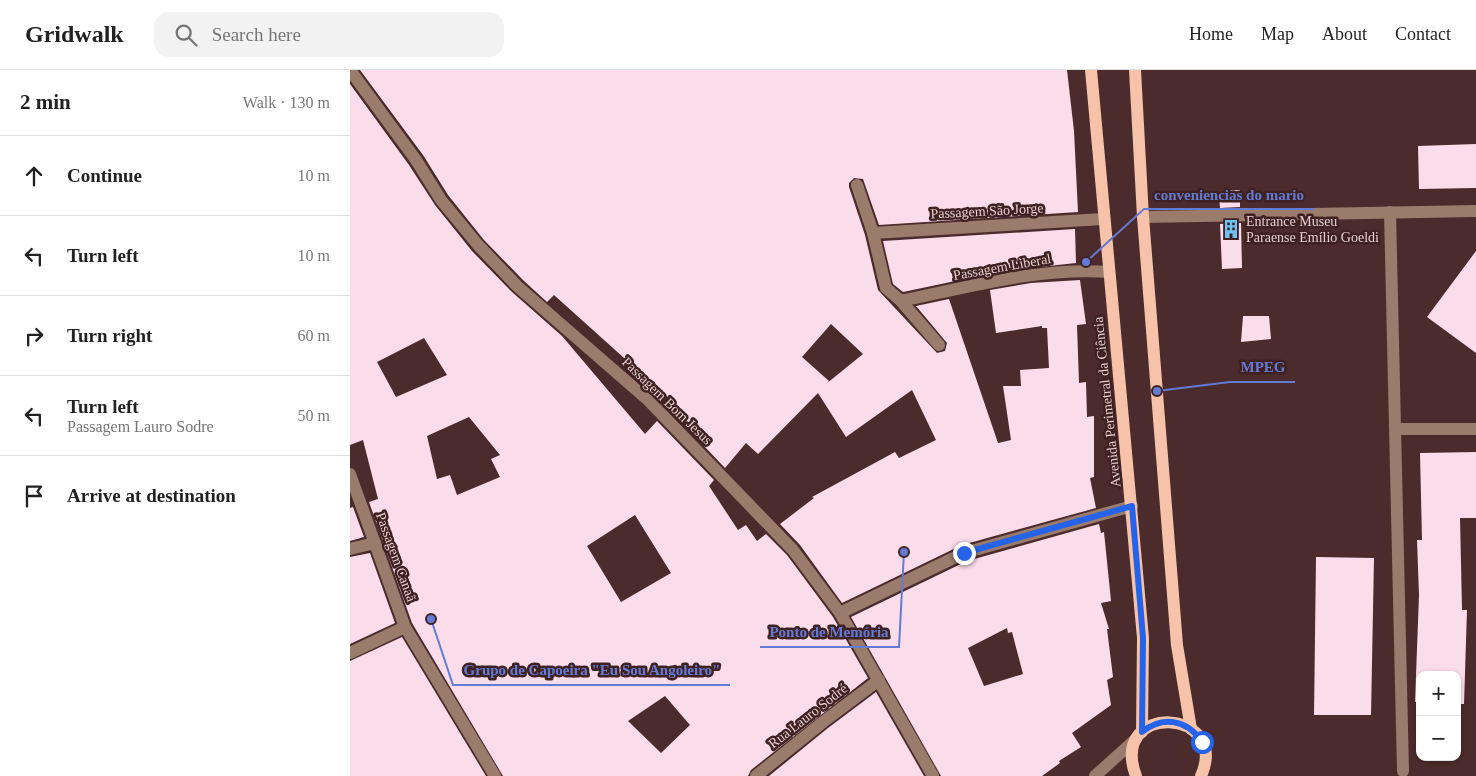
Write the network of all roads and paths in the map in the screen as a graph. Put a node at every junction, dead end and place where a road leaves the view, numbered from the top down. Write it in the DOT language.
graph roads {
  1 [pos="350,70"];
  2 [pos="1091,70"];
  3 [pos="1135,70"];
  4 [pos="857,185"];
  5 [pos="1476,211"];
  6 [pos="1390,212"];
  7 [pos="1143,217"];
  8 [pos="1103,218"];
  9 [pos="873,232"];
  10 [pos="1109,272"];
  11 [pos="901,301"];
  12 [pos="938,344"];
  13 [pos="1396,429"];
  14 [pos="1476,429"];
  15 [pos="350,474"];
  16 [pos="1132,506"];
  17 [pos="375,543"];
  18 [pos="350,549"];
  19 [pos="840,613"];
  20 [pos="405,627"];
  21 [pos="350,653"];
  22 [pos="879,680"];
  23 [pos="1191,729"];
  24 [pos="1139,736"];
  25 [pos="1403,771"];
  26 [pos="495,776"];
  27 [pos="756,776"];
  28 [pos="933,776"];
  29 [pos="1095,776"];
  30 [pos="1136,776"];
  31 [pos="1201,776"];
  1 -- 19 [label="street, Passagem Bom Jesus"];
  2 -- 8 [label="main road, Avenida Perimetral da Ciência"];
  3 -- 7 [label="main road"];
  4 -- 9 [label="street"];
  5 -- 6 [label="street"];
  6 -- 7 [label="street"];
  6 -- 13 [label="street"];
  7 -- 23 [label="main road"];
  8 -- 9 [label="street, Passagem São Jorge"];
  8 -- 10 [label="main road, Avenida Perimetral da Ciência"];
  9 -- 11 [label="street"];
  10 -- 11 [label="street, Passagem Liberal"];
  10 -- 16 [label="main road, Avenida Perimetral da Ciência"];
  11 -- 12 [label="street"];
  13 -- 14 [label="street"];
  13 -- 25 [label="street"];
  15 -- 17 [label="street, Passagem Canaã"];
  16 -- 19 [label="street"];
  16 -- 24 [label="main road, Avenida Perimetral da Ciência"];
  17 -- 18 [label="street"];
  17 -- 20 [label="street, Passagem Canaã"];
  19 -- 22 [label="street, Passagem Bom Jesus"];
  20 -- 21 [label="street"];
  20 -- 26 [label="street, Passagem Canaã"];
  22 -- 27 [label="street, Rua Lauro Sodré"];
  22 -- 28 [label="street, Passagem Bom Jesus"];
  23 -- 24 [label="main road"];
  23 -- 31 [label="main road"];
  24 -- 29 [label="street"];
  24 -- 30 [label="main road, Avenida Perimetral da Ciência"];
}
